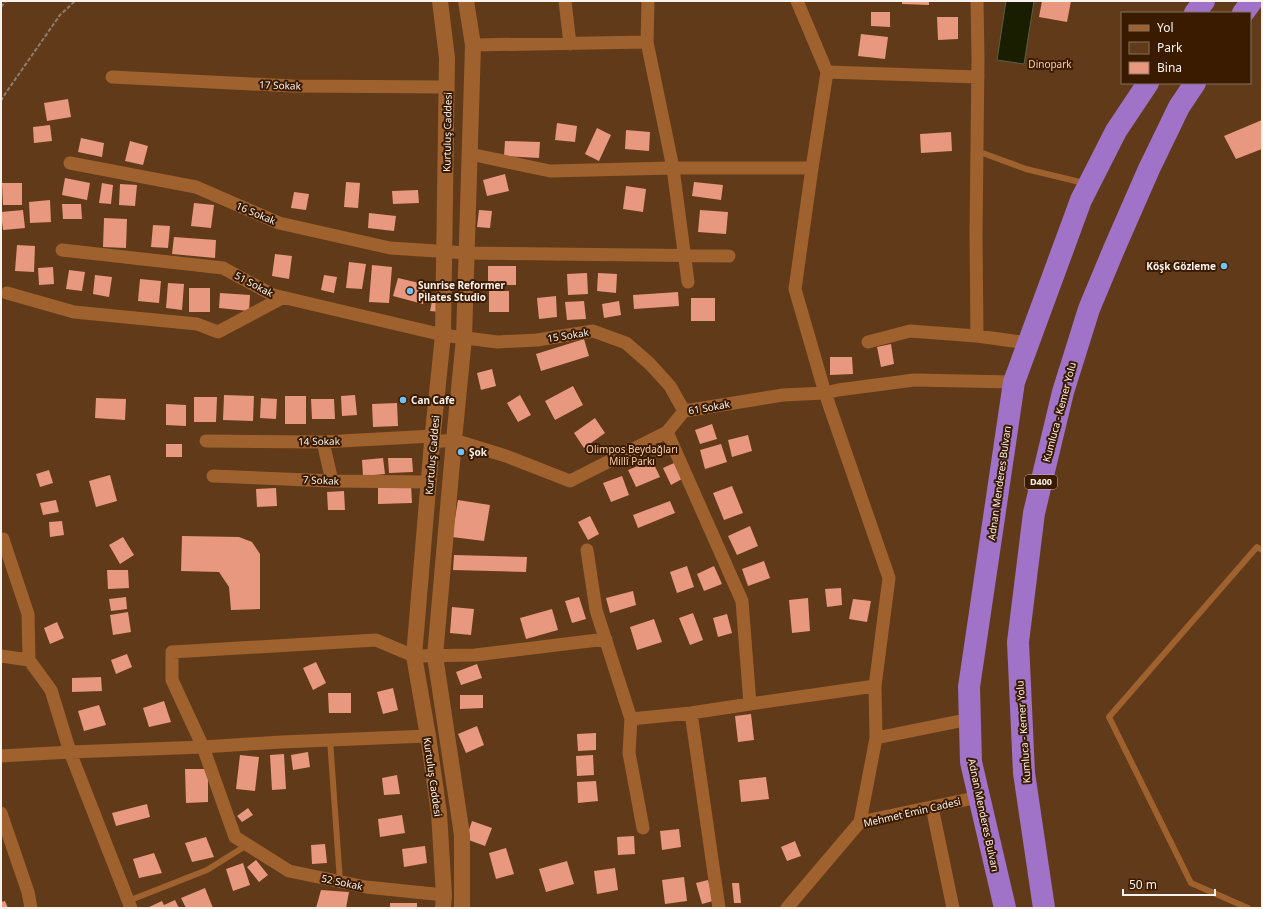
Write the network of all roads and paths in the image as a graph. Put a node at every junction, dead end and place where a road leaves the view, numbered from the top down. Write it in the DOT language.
graph roads {
  1 [pos="6,1"];
  2 [pos="75,1"];
  3 [pos="440,1"];
  4 [pos="466,1"];
  5 [pos="564,1"];
  6 [pos="648,1"];
  7 [pos="797,1"];
  8 [pos="977,1"];
  9 [pos="1204,1"];
  10 [pos="1252,1"];
  11 [pos="1257,1"];
  12 [pos="1,7"];
  13 [pos="1262,7"];
  14 [pos="1196,12"];
  15 [pos="1244,12"];
  16 [pos="647,42"];
  17 [pos="570,44"];
  18 [pos="473,45"];
  19 [pos="446,50"];
  20 [pos="827,72"];
  21 [pos="112,77"];
  22 [pos="978,77"];
  23 [pos="1147,84"];
  24 [pos="1194,84"];
  25 [pos="447,87"];
  26 [pos="1,101"];
  27 [pos="977,151"];
  28 [pos="470,154"];
  29 [pos="70,163"];
  30 [pos="674,168"];
  31 [pos="812,168"];
  32 [pos="1089,184"];
  33 [pos="62,250"];
  34 [pos="445,251"];
  35 [pos="467,253"];
  36 [pos="684,255"];
  37 [pos="729,256"];
  38 [pos="688,282"];
  39 [pos="7,293"];
  40 [pos="282,298"];
  41 [pos="443,335"];
  42 [pos="977,336"];
  43 [pos="464,338"];
  44 [pos="868,342"];
  45 [pos="1028,343"];
  46 [pos="1014,382"];
  47 [pos="825,393"];
  48 [pos="684,411"];
  49 [pos="667,432"];
  50 [pos="432,439"];
  51 [pos="454,440"];
  52 [pos="206,441"];
  53 [pos="323,442"];
  54 [pos="213,476"];
  55 [pos="332,481"];
  56 [pos="429,482"];
  57 [pos="1,540"];
  58 [pos="587,550"];
  59 [pos="1262,550"];
  60 [pos="606,639"];
  61 [pos="1,656"];
  62 [pos="414,656"];
  63 [pos="435,656"];
  64 [pos="29,660"];
  65 [pos="875,686"];
  66 [pos="750,704"];
  67 [pos="691,713"];
  68 [pos="631,719"];
  69 [pos="970,719"];
  70 [pos="428,736"];
  71 [pos="876,738"];
  72 [pos="330,740"];
  73 [pos="203,747"];
  74 [pos="70,752"];
  75 [pos="1,756"];
  76 [pos="979,797"];
  77 [pos="932,807"];
  78 [pos="1,813"];
  79 [pos="860,822"];
  80 [pos="643,828"];
  81 [pos="247,845"];
  82 [pos="340,881"];
  83 [pos="444,901"];
  84 [pos="129,904"];
  85 [pos="31,908"];
  86 [pos="462,908"];
  87 [pos="719,908"];
  88 [pos="787,908"];
  89 [pos="953,908"];
  90 [pos="1005,908"];
  91 [pos="1044,908"];
  92 [pos="1248,908"];
  1 -- 12 [label="path"];
  2 -- 26 [label="path"];
  3 -- 19 [label="street, Kurtuluş Caddesi"];
  4 -- 18 [label="street, Kurtuluş Caddesi"];
  5 -- 17 [label="street"];
  6 -- 16 [label="street"];
  7 -- 20 [label="street"];
  8 -- 22 [label="street"];
  9 -- 14 [label="highway"];
  10 -- 15 [label="highway"];
  11 -- 13 [label="street"];
  16 -- 17 [label="street"];
  16 -- 30 [label="street"];
  17 -- 18 [label="street"];
  18 -- 19 [label="street"];
  18 -- 28 [label="street, Kurtuluş Caddesi"];
  19 -- 25 [label="street, Kurtuluş Caddesi"];
  20 -- 22 [label="street"];
  20 -- 31 [label="street"];
  21 -- 25 [label="street, 17 Sokak"];
  22 -- 27 [label="street"];
  23 -- 32 [label="highway, Adnan Menderes Bulvarı"];
  24 -- 91 [label="highway, Kumluca - Kemer Yolu / D400"];
  25 -- 34 [label="street, Kurtuluş Caddesi"];
  27 -- 32 [label="lane"];
  27 -- 42 [label="street"];
  28 -- 30 [label="street"];
  28 -- 35 [label="street, Kurtuluş Caddesi"];
  29 -- 34 [label="street, 16 Sokak"];
  30 -- 31 [label="street"];
  30 -- 36 [label="street"];
  31 -- 47 [label="street"];
  32 -- 45 [label="highway, Adnan Menderes Bulvarı"];
  33 -- 40 [label="street, 51 Sokak"];
  34 -- 35 [label="street, 16 Sokak"];
  34 -- 41 [label="street, Kurtuluş Caddesi"];
  35 -- 36 [label="street, 16 Sokak"];
  35 -- 43 [label="street, Kurtuluş Caddesi"];
  36 -- 37 [label="street, 16 Sokak"];
  36 -- 38 [label="street"];
  39 -- 40 [label="street"];
  40 -- 41 [label="street, 51 Sokak"];
  41 -- 43 [label="street, 15 Sokak"];
  41 -- 50 [label="street, Kurtuluş Caddesi"];
  42 -- 44 [label="street"];
  42 -- 45 [label="street"];
  43 -- 48 [label="street, 15 Sokak"];
  43 -- 51 [label="street, Kurtuluş Caddesi"];
  45 -- 46 [label="highway, Adnan Menderes Bulvarı"];
  46 -- 47 [label="street, 61 Sokak"];
  46 -- 69 [label="highway, Adnan Menderes Bulvarı"];
  47 -- 48 [label="street, 61 Sokak"];
  47 -- 65 [label="street"];
  48 -- 49 [label="street, 61 Sokak"];
  49 -- 51 [label="street, 61 Sokak"];
  49 -- 66 [label="street"];
  50 -- 51 [label="street, 61 Sokak"];
  50 -- 53 [label="street, 14 Sokak"];
  50 -- 56 [label="street, Kurtuluş Caddesi"];
  51 -- 63 [label="street, Kurtuluş Caddesi"];
  52 -- 53 [label="street, 14 Sokak"];
  53 -- 55 [label="street"];
  54 -- 55 [label="street, 7 Sokak"];
  55 -- 56 [label="street, 7 Sokak"];
  56 -- 62 [label="street, Kurtuluş Caddesi"];
  57 -- 64 [label="street"];
  58 -- 60 [label="street"];
  59 -- 92 [label="lane"];
  60 -- 63 [label="street"];
  60 -- 68 [label="street"];
  61 -- 64 [label="street"];
  62 -- 63 [label="street"];
  62 -- 70 [label="street, Kurtuluş Caddesi"];
  62 -- 73 [label="street"];
  63 -- 86 [label="street, Kurtuluş Caddesi"];
  64 -- 74 [label="street"];
  65 -- 66 [label="street"];
  65 -- 71 [label="street"];
  66 -- 67 [label="street"];
  67 -- 68 [label="street"];
  67 -- 87 [label="street"];
  68 -- 80 [label="street"];
  69 -- 71 [label="street"];
  69 -- 76 [label="highway, Adnan Menderes Bulvarı"];
  70 -- 72 [label="street"];
  70 -- 83 [label="street, Kurtuluş Caddesi"];
  71 -- 79 [label="street"];
  72 -- 73 [label="street"];
  72 -- 82 [label="lane"];
  73 -- 74 [label="street"];
  73 -- 81 [label="street, 52 Sokak"];
  74 -- 75 [label="street"];
  74 -- 84 [label="street"];
  76 -- 77 [label="street, Mehmet Emin Cadesi"];
  76 -- 90 [label="highway, Adnan Menderes Bulvarı"];
  77 -- 79 [label="street, Mehmet Emin Cadesi"];
  77 -- 89 [label="street"];
  78 -- 85 [label="street"];
  79 -- 88 [label="street, Mehmet Emin Cadesi"];
  81 -- 82 [label="street, 52 Sokak"];
  81 -- 84 [label="lane"];
  82 -- 83 [label="street, 52 Sokak"];
}
